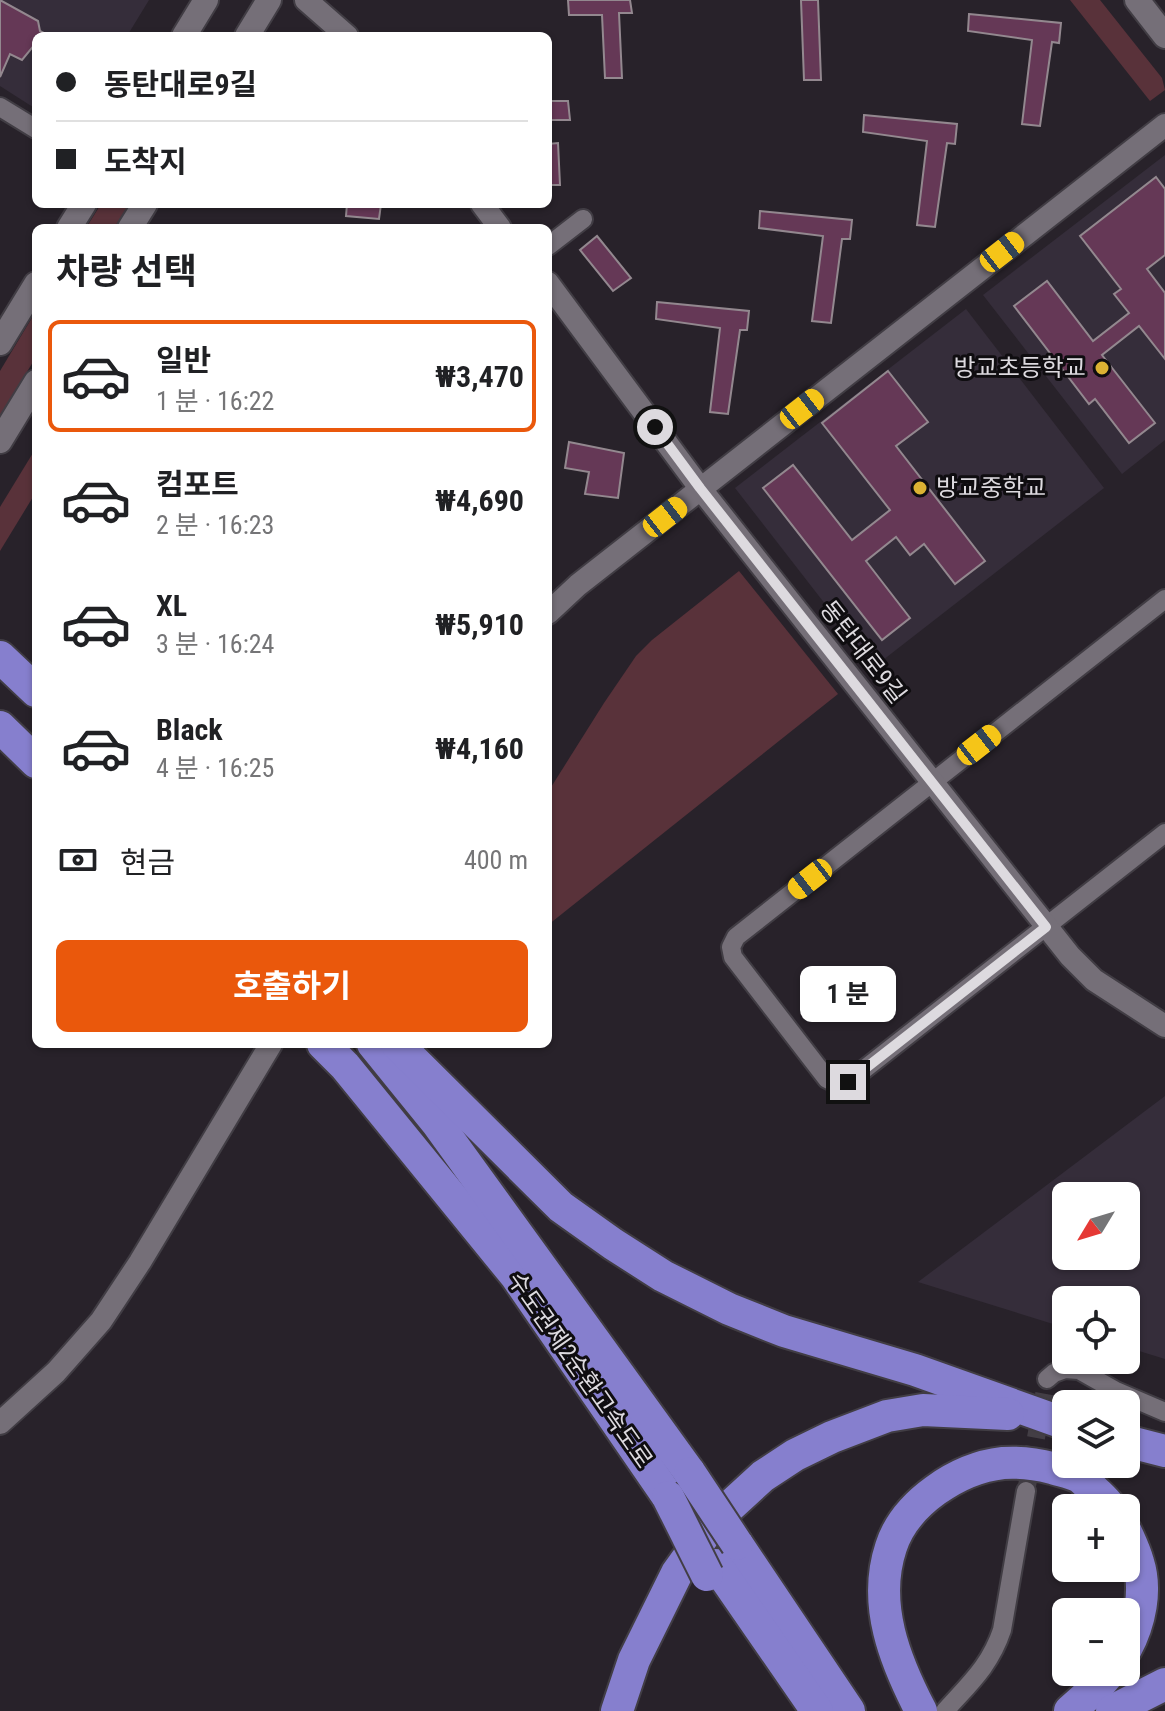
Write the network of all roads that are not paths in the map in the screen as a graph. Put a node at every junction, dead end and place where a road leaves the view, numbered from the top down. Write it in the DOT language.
graph roads {
  1 [pos="206,0"];
  2 [pos="269,0"];
  3 [pos="306,0"];
  4 [pos="1137,0"];
  5 [pos="186,32"];
  6 [pos="249,32"];
  7 [pos="343,32"];
  8 [pos="1165,36"];
  9 [pos="0,107"];
  10 [pos="1165,125"];
  11 [pos="32,127"];
  12 [pos="583,219"];
  13 [pos="552,243"];
  14 [pos="552,288"];
  15 [pos="32,291"];
  16 [pos="0,343"];
  17 [pos="32,389"];
  18 [pos="0,441"];
  19 [pos="700,488"];
  20 [pos="1165,599"];
  21 [pos="552,609"];
  22 [pos="0,657"];
  23 [pos="32,687"];
  24 [pos="0,727"];
  25 [pos="32,758"];
  26 [pos="933,782"];
  27 [pos="1165,833"];
  28 [pos="1046,927"];
  29 [pos="1165,1026"];
  30 [pos="269,1048"];
  31 [pos="327,1048"];
  32 [pos="376,1048"];
  33 [pos="401,1048"];
  34 [pos="1047,1379"];
  35 [pos="1165,1412"];
  36 [pos="1052,1420"];
  37 [pos="1052,1422"];
  38 [pos="0,1423"];
  39 [pos="1140,1445"];
  40 [pos="1165,1451"];
  41 [pos="1026,1491"];
  42 [pos="1097,1494"];
  43 [pos="720,1562"];
  44 [pos="1140,1575"];
  45 [pos="1140,1607"];
  46 [pos="1165,1684"];
  47 [pos="1096,1686"];
  48 [pos="914,1699"];
  49 [pos="835,1706"];
  50 [pos="617,1711"];
  51 [pos="797,1711"];
  52 [pos="945,1711"];
  53 [pos="1070,1711"];
  54 [pos="1112,1711"];
  1 -- 5 [label="main road"];
  2 -- 6 [label="main road"];
  3 -- 7 [label="street"];
  4 -- 8 [label="main road"];
  9 -- 11 [label="street"];
  10 -- 19 [label="street"];
  12 -- 13 [label="street"];
  14 -- 19 [label="street, 동탄대로9길"];
  15 -- 16 [label="main road"];
  17 -- 18 [label="main road"];
  19 -- 21 [label="street"];
  19 -- 26 [label="street, 동탄대로9길"];
  20 -- 26 [label="street"];
  22 -- 23 [label="highway"];
  24 -- 25 [label="highway"];
  26 -- 28 [label="street, 동탄대로9길"];
  26 -- 28 [label="street"];
  27 -- 28 [label="street"];
  28 -- 29 [label="street, 동탄대로9길"];
  30 -- 38 [label="street"];
  31 -- 43 [label="highway, 수도권제2순환고속도로, bridge"];
  32 -- 43 [label="highway, 수도권제2순환고속도로, bridge"];
  33 -- 36 [label="highway"];
  34 -- 35 [label="street"];
  37 -- 50 [label="highway"];
  39 -- 40 [label="highway"];
  41 -- 52 [label="street"];
  42 -- 48 [label="highway"];
  43 -- 49 [label="highway, 수도권제2순환고속도로"];
  43 -- 51 [label="highway"];
  44 -- 45 [label="highway"];
  46 -- 54 [label="highway"];
  47 -- 53 [label="highway"];
}
